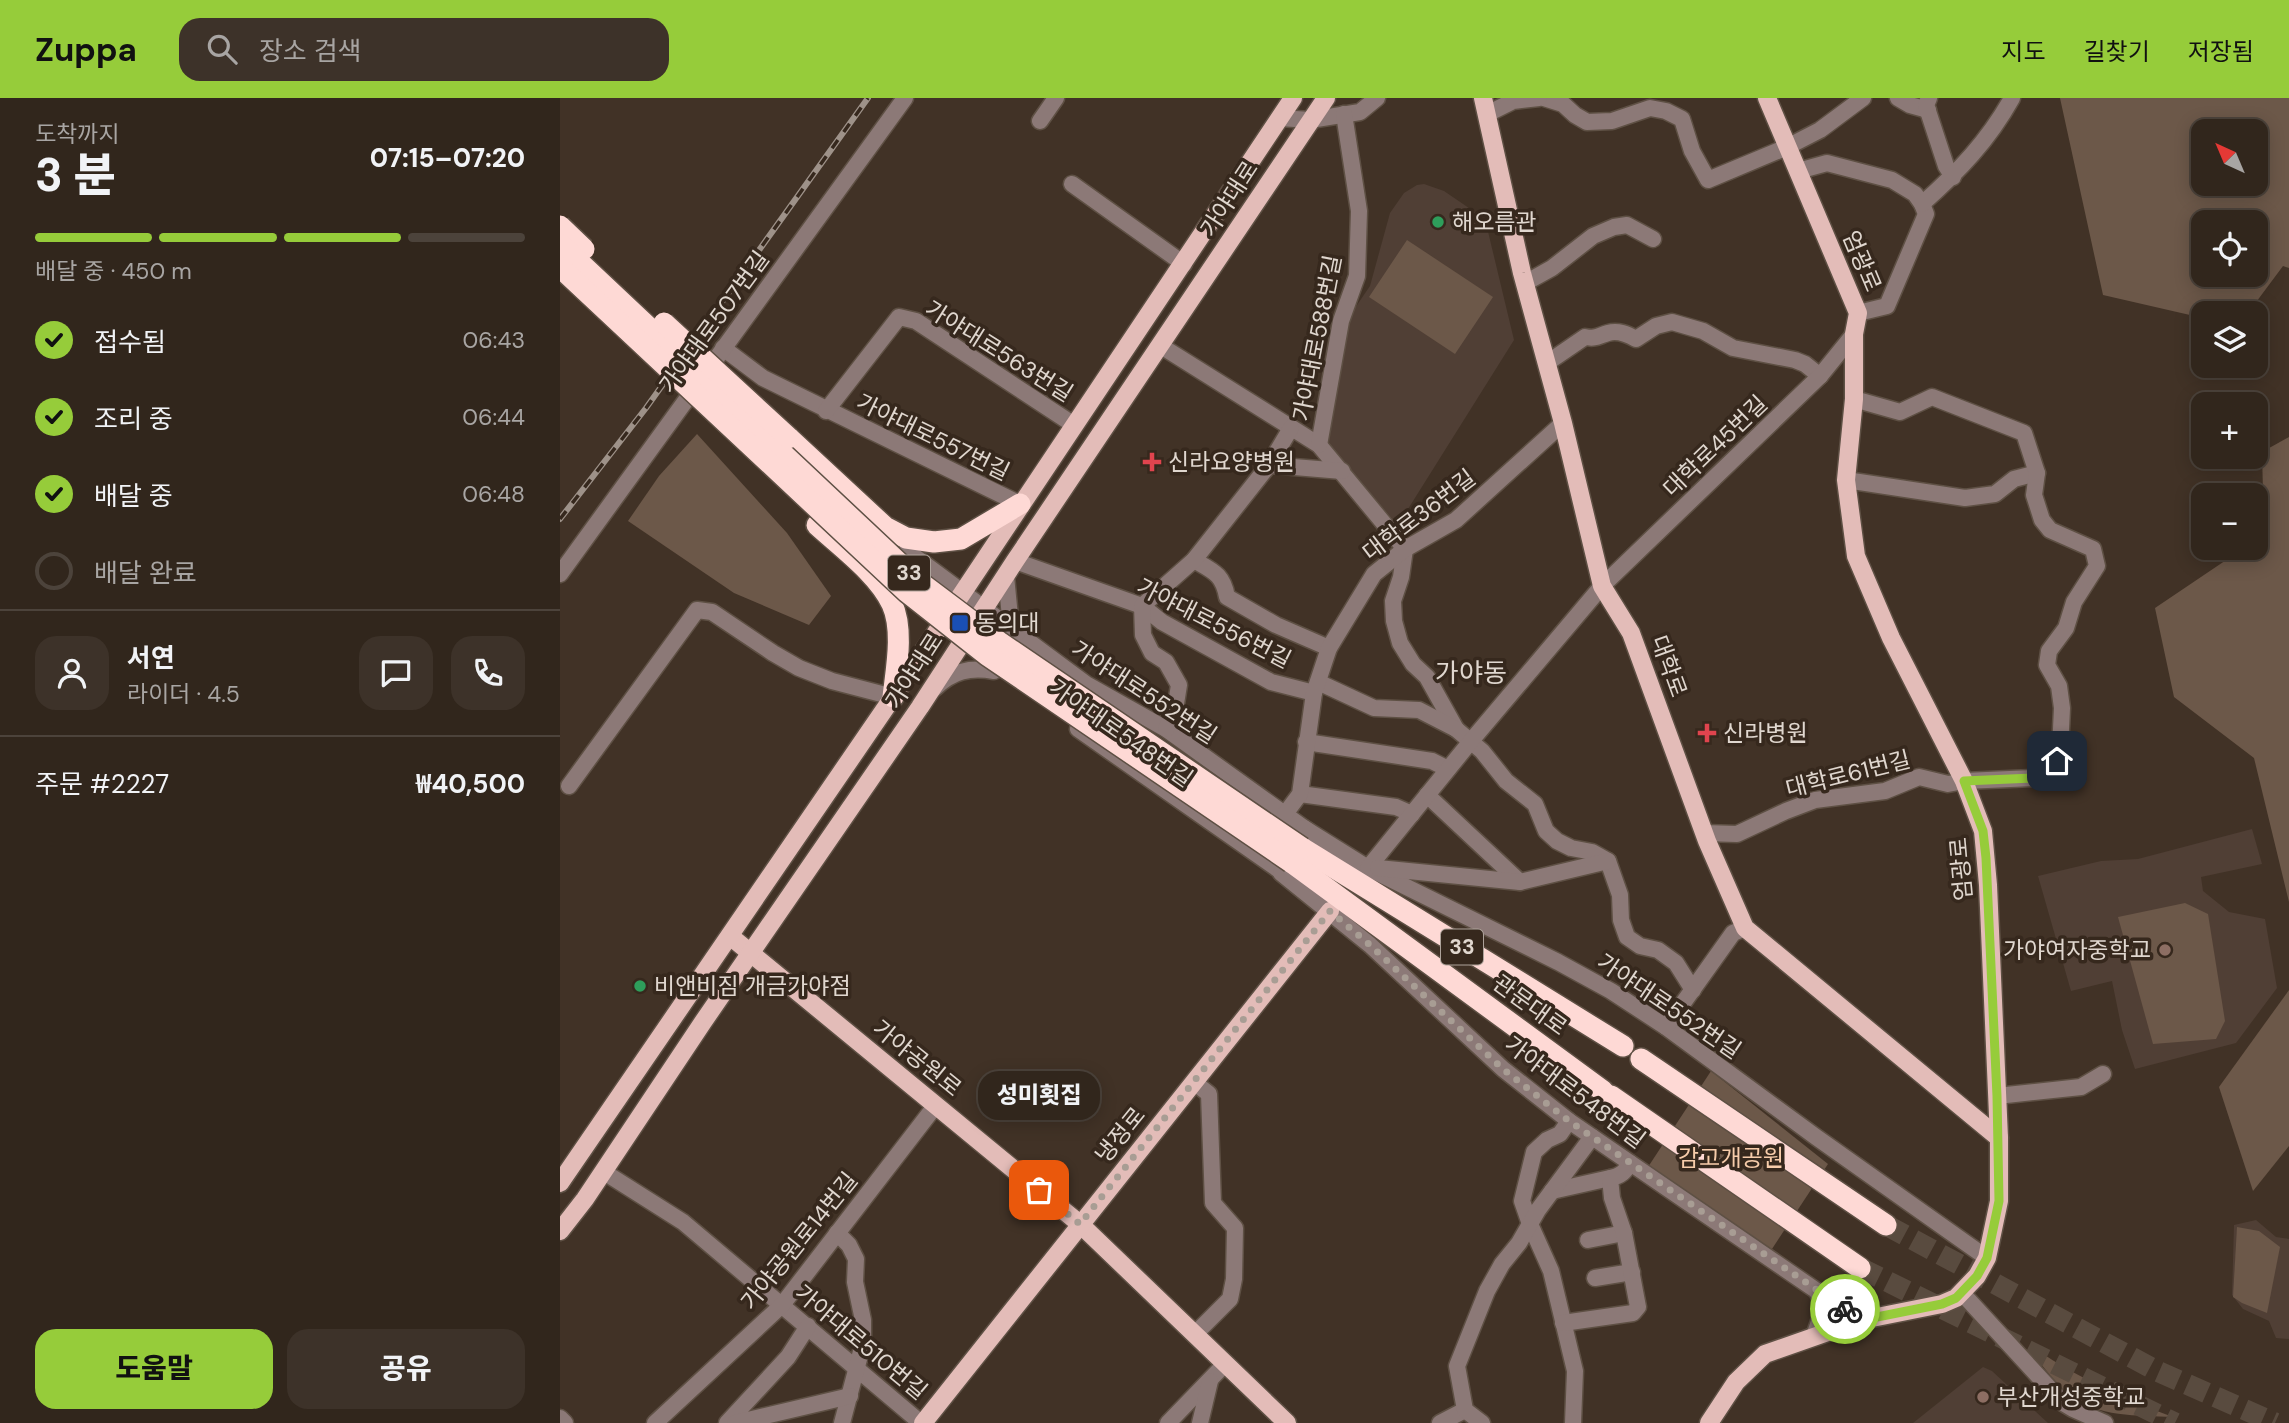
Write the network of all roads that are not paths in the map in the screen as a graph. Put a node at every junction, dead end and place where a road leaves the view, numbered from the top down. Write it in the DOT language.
graph roads {
  1 [pos="905,98"];
  2 [pos="1056,98"];
  3 [pos="1326,98"];
  4 [pos="1377,98"];
  5 [pos="1539,98"];
  6 [pos="1544,98"];
  7 [pos="1767,98"];
  8 [pos="1863,98"];
  9 [pos="1898,98"];
  10 [pos="2012,98"];
  11 [pos="1286,103"];
  12 [pos="1929,104"];
  13 [pos="1485,106"];
  14 [pos="1344,114"];
  15 [pos="1310,120"];
  16 [pos="1040,121"];
  17 [pos="1787,147"];
  18 [pos="1798,171"];
  19 [pos="1953,177"];
  20 [pos="1072,184"];
  21 [pos="1922,204"];
  22 [pos="560,226"];
  23 [pos="1653,239"];
  24 [pos="560,244"];
  25 [pos="1184,264"];
  26 [pos="560,267"];
  27 [pos="1525,283"];
  28 [pos="560,284"];
  29 [pos="1858,313"];
  30 [pos="899,317"];
  31 [pos="1854,334"];
  32 [pos="1161,346"];
  33 [pos="723,348"];
  34 [pos="1547,363"];
  35 [pos="1820,376"];
  36 [pos="1854,399"];
  37 [pos="826,411"];
  38 [pos="1563,423"];
  39 [pos="1074,425"];
  40 [pos="1291,428"];
  41 [pos="1319,445"];
  42 [pos="1269,465"];
  43 [pos="1342,471"];
  44 [pos="2037,473"];
  45 [pos="1846,480"];
  46 [pos="1022,501"];
  47 [pos="1048,513"];
  48 [pos="961,539"];
  49 [pos="862,543"];
  50 [pos="1405,550"];
  51 [pos="907,551"];
  52 [pos="1194,560"];
  53 [pos="1011,569"];
  54 [pos="560,574"];
  55 [pos="1602,586"];
  56 [pos="961,593"];
  57 [pos="1142,606"];
  58 [pos="984,610"];
  59 [pos="894,613"];
  60 [pos="939,625"];
  61 [pos="1018,635"];
  62 [pos="960,646"];
  63 [pos="1329,648"];
  64 [pos="994,671"];
  65 [pos="1316,687"];
  66 [pos="928,695"];
  67 [pos="892,697"];
  68 [pos="1166,729"];
  69 [pos="1456,729"];
  70 [pos="1471,741"];
  71 [pos="1306,742"];
  72 [pos="1448,769"];
  73 [pos="1964,781"];
  74 [pos="563,788"];
  75 [pos="1300,794"];
  76 [pos="1427,794"];
  77 [pos="1285,814"];
  78 [pos="1412,814"];
  79 [pos="1704,833"];
  80 [pos="1295,853"];
  81 [pos="1608,861"];
  82 [pos="1368,867"];
  83 [pos="1520,882"];
  84 [pos="1330,911"];
  85 [pos="1745,928"];
  86 [pos="730,936"];
  87 [pos="751,953"];
  88 [pos="1693,990"];
  89 [pos="1666,1027"];
  90 [pos="1623,1046"];
  91 [pos="1642,1059"];
  92 [pos="2103,1074"];
  93 [pos="1194,1082"];
  94 [pos="1997,1096"];
  95 [pos="936,1105"];
  96 [pos="1569,1121"];
  97 [pos="1592,1136"];
  98 [pos="1999,1138"];
  99 [pos="1630,1163"];
  100 [pos="604,1172"];
  101 [pos="1610,1178"];
  102 [pos="560,1183"];
  103 [pos="1552,1191"];
  104 [pos="1080,1224"];
  105 [pos="1530,1224"];
  106 [pos="1886,1225"];
  107 [pos="560,1231"];
  108 [pos="837,1233"];
  109 [pos="1623,1233"];
  110 [pos="1588,1240"];
  111 [pos="1962,1240"];
  112 [pos="1987,1258"];
  113 [pos="1860,1268"];
  114 [pos="1632,1272"];
  115 [pos="1595,1278"];
  116 [pos="1817,1291"];
  117 [pos="1960,1297"];
  118 [pos="782,1304"];
  119 [pos="1862,1320"];
  120 [pos="1563,1323"];
  121 [pos="808,1326"];
  122 [pos="1195,1334"];
  123 [pos="1815,1336"];
  124 [pos="1225,1364"];
  125 [pos="856,1368"];
  126 [pos="1211,1379"];
  127 [pos="850,1396"];
  128 [pos="1465,1410"];
  129 [pos="560,1418"];
  130 [pos="565,1423"];
  131 [pos="655,1423"];
  132 [pos="727,1423"];
  133 [pos="735,1423"];
  134 [pos="842,1423"];
  135 [pos="922,1423"];
  136 [pos="1168,1423"];
  137 [pos="1200,1423"];
  138 [pos="1287,1423"];
  139 [pos="1440,1423"];
  140 [pos="1482,1423"];
  141 [pos="1573,1423"];
  142 [pos="1709,1423"];
  143 [pos="2084,1423"];
  144 [pos="2105,1423"];
  1 -- 33 [label="street, 가야대로507번길"];
  2 -- 16 [label="street"];
  3 -- 15 [label="main road, 가야대로"];
  4 -- 14 [label="street"];
  5 -- 13 [label="street"];
  6 -- 17 [label="street"];
  7 -- 17 [label="main road, 엄광로"];
  8 -- 17 [label="street"];
  9 -- 12 [label="street"];
  10 -- 19 [label="street"];
  11 -- 15 [label="street"];
  11 -- 25 [label="main road, 가야대로"];
  12 -- 19 [label="street"];
  13 -- 27 [label="main road, 대학로"];
  14 -- 15 [label="street"];
  14 -- 41 [label="street, 가야대로588번길"];
  15 -- 32 [label="main road, 가야대로"];
  17 -- 18 [label="main road, 엄광로"];
  18 -- 21 [label="street"];
  18 -- 29 [label="main road, 엄광로"];
  19 -- 21 [label="street"];
  20 -- 25 [label="street"];
  21 -- 29 [label="street"];
  22 -- 48 [label="highway, bridge"];
  23 -- 27 [label="street"];
  24 -- 80 [label="highway, 33, bridge"];
  25 -- 39 [label="main road, 가야대로"];
  26 -- 80 [label="highway, 33, bridge"];
  27 -- 34 [label="main road, 대학로"];
  28 -- 59 [label="highway"];
  29 -- 31 [label="main road, 엄광로"];
  30 -- 37 [label="street, 가야대로557번길"];
  30 -- 39 [label="street, 가야대로563번길"];
  31 -- 35 [label="street, 대학로45번길"];
  31 -- 36 [label="main road, 엄광로"];
  32 -- 40 [label="street"];
  32 -- 47 [label="main road, 가야대로"];
  33 -- 37 [label="street, 가야대로557번길"];
  33 -- 54 [label="street, 가야대로507번길"];
  34 -- 35 [label="street"];
  34 -- 38 [label="main road, 대학로"];
  35 -- 55 [label="street, 대학로45번길"];
  36 -- 44 [label="street, 대학로61번길"];
  36 -- 45 [label="main road, 엄광로"];
  37 -- 46 [label="street, 가야대로557번길"];
  38 -- 50 [label="street, 대학로36번길"];
  38 -- 55 [label="main road, 대학로"];
  39 -- 46 [label="main road, 가야대로"];
  40 -- 41 [label="street"];
  40 -- 42 [label="street"];
  41 -- 43 [label="street"];
  42 -- 43 [label="street"];
  42 -- 52 [label="street"];
  43 -- 50 [label="street"];
  44 -- 45 [label="street"];
  44 -- 73 [label="street, 대학로61번길"];
  45 -- 73 [label="main road, 엄광로"];
  46 -- 47 [label="main road"];
  46 -- 48 [label="highway"];
  46 -- 56 [label="main road, 가야대로"];
  47 -- 53 [label="main road, 가야대로"];
  48 -- 51 [label="street"];
  49 -- 51 [label="street, 가야대로552번길"];
  49 -- 59 [label="street"];
  49 -- 60 [label="street, 가야대로548번길"];
  50 -- 63 [label="street, 대학로36번길"];
  50 -- 69 [label="street"];
  51 -- 56 [label="street, 가야대로552번길"];
  52 -- 57 [label="street"];
  52 -- 63 [label="street"];
  53 -- 57 [label="street, 가야대로556번길"];
  53 -- 58 [label="main road, 가야대로"];
  53 -- 61 [label="street"];
  55 -- 70 [label="street, 대학로45번길"];
  55 -- 79 [label="main road, 대학로"];
  56 -- 58 [label="street, 가야대로552번길"];
  56 -- 60 [label="main road, 가야대로"];
  57 -- 65 [label="street, 가야대로556번길"];
  57 -- 68 [label="street"];
  58 -- 61 [label="street, 가야대로552번길"];
  58 -- 62 [label="main road, 가야대로"];
  59 -- 67 [label="highway"];
  60 -- 62 [label="street, 가야대로548번길"];
  60 -- 67 [label="main road, 가야대로"];
  61 -- 68 [label="street, 가야대로552번길"];
  62 -- 64 [label="street, 가야대로548번길"];
  62 -- 66 [label="main road, 가야대로"];
  63 -- 65 [label="street, 대학로36번길"];
  64 -- 66 [label="street"];
  64 -- 80 [label="street, 가야대로548번길"];
  65 -- 69 [label="street, 가야대로556번길"];
  65 -- 71 [label="street, 대학로36번길"];
  66 -- 87 [label="main road, 가야대로"];
  67 -- 74 [label="street"];
  67 -- 86 [label="main road, 가야대로"];
  68 -- 77 [label="street, 가야대로552번길"];
  69 -- 70 [label="street"];
  70 -- 72 [label="street, 대학로45번길"];
  70 -- 81 [label="street"];
  71 -- 72 [label="street"];
  71 -- 75 [label="street, 대학로36번길"];
  72 -- 76 [label="street, 대학로45번길"];
  73 -- 79 [label="street, 대학로61번길"];
  73 -- 94 [label="main road, 엄광로"];
  75 -- 77 [label="street"];
  75 -- 78 [label="street"];
  76 -- 78 [label="street, 대학로45번길"];
  76 -- 83 [label="street"];
  77 -- 80 [label="street, 가야대로552번길"];
  78 -- 82 [label="street, 대학로45번길"];
  79 -- 85 [label="main road, 대학로"];
  80 -- 82 [label="street, 가야대로552번길"];
  80 -- 84 [label="street, 가야대로548번길"];
  80 -- 90 [label="highway, 관문대로 / 33"];
  80 -- 113 [label="highway, 관문대로 / 33"];
  81 -- 83 [label="street"];
  81 -- 88 [label="street"];
  82 -- 83 [label="street"];
  82 -- 89 [label="street, 가야대로552번길"];
  84 -- 93 [label="main road, 냉정로"];
  84 -- 96 [label="street, 가야대로548번길"];
  85 -- 88 [label="street"];
  85 -- 98 [label="main road, 대학로"];
  86 -- 87 [label="main road, 가야공원로"];
  86 -- 102 [label="main road, 가야대로"];
  87 -- 95 [label="main road, 가야공원로"];
  87 -- 100 [label="main road, 가야대로"];
  88 -- 89 [label="street"];
  89 -- 111 [label="street, 가야대로552번길"];
  91 -- 106 [label="highway"];
  92 -- 94 [label="street"];
  93 -- 104 [label="main road, 냉정로"];
  93 -- 122 [label="street"];
  94 -- 98 [label="main road, 엄광로"];
  95 -- 104 [label="main road, 가야공원로"];
  95 -- 108 [label="street, 가야공원로14번길"];
  96 -- 97 [label="street, 가야대로548번길"];
  96 -- 105 [label="street"];
  97 -- 99 [label="street, 가야대로548번길"];
  97 -- 103 [label="street"];
  98 -- 112 [label="main road, 엄광로"];
  99 -- 101 [label="street"];
  99 -- 116 [label="street, 가야대로548번길"];
  100 -- 107 [label="main road, 가야대로"];
  100 -- 118 [label="street, 가야대로510번길"];
  101 -- 103 [label="street"];
  101 -- 109 [label="street"];
  103 -- 105 [label="street"];
  104 -- 122 [label="main road, 가야공원로"];
  104 -- 135 [label="main road, 냉정로"];
  105 -- 120 [label="street"];
  105 -- 128 [label="street"];
  108 -- 118 [label="street, 가야공원로14번길"];
  108 -- 125 [label="street"];
  109 -- 110 [label="street"];
  109 -- 114 [label="street"];
  111 -- 112 [label="street, 가야대로552번길"];
  111 -- 117 [label="street"];
  112 -- 117 [label="main road, 엄광로"];
  114 -- 115 [label="street"];
  114 -- 120 [label="street"];
  116 -- 119 [label="street, 가야대로548번길"];
  116 -- 123 [label="street"];
  117 -- 119 [label="main road"];
  117 -- 143 [label="street"];
  117 -- 144 [label="street"];
  118 -- 121 [label="street, 가야대로510번길"];
  118 -- 131 [label="street, 가야공원로14번길"];
  119 -- 123 [label="main road"];
  120 -- 141 [label="street"];
  121 -- 125 [label="street, 가야대로510번길"];
  121 -- 132 [label="street"];
  122 -- 124 [label="main road, 가야공원로"];
  123 -- 142 [label="main road"];
  124 -- 126 [label="street"];
  124 -- 138 [label="main road, 가야공원로"];
  125 -- 127 [label="street"];
  125 -- 135 [label="street, 가야대로510번길"];
  126 -- 136 [label="street"];
  126 -- 137 [label="street"];
  127 -- 133 [label="street"];
  127 -- 134 [label="street"];
  128 -- 139 [label="street"];
  128 -- 140 [label="street"];
  129 -- 130 [label="street"];
}
